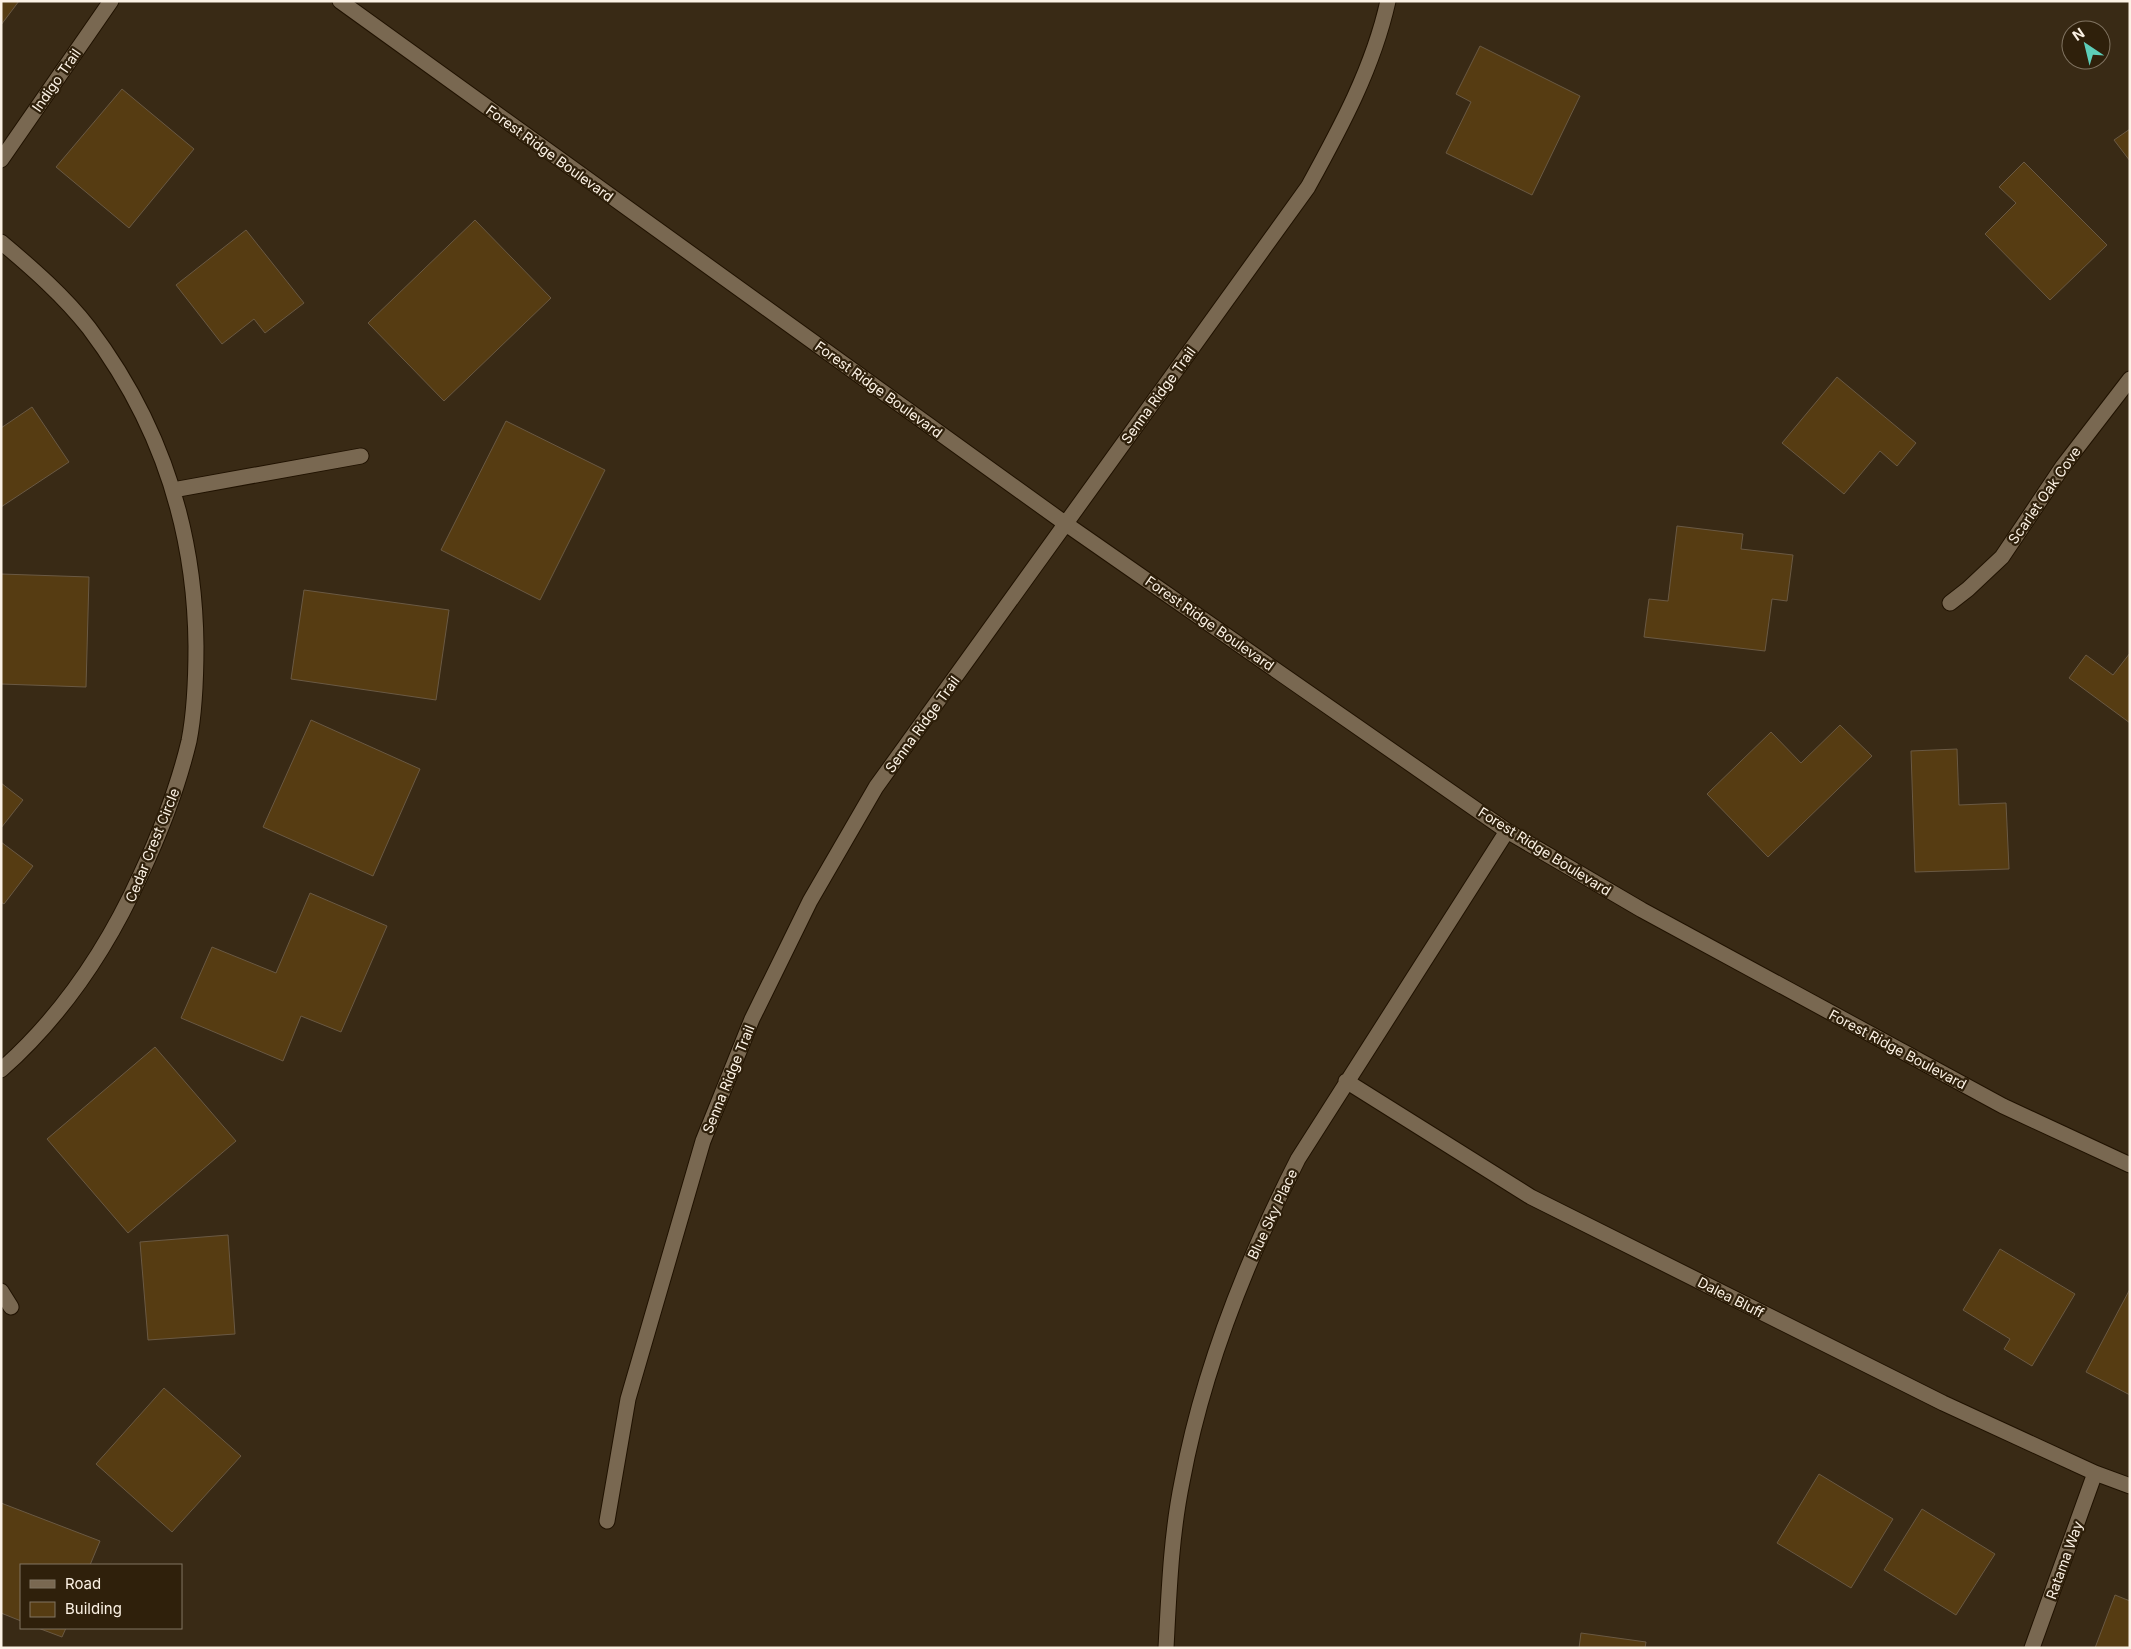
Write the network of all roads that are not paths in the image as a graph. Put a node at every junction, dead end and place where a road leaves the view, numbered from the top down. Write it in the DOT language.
graph roads {
  1 [pos="111,1"];
  2 [pos="340,1"];
  3 [pos="1388,1"];
  4 [pos="1,160"];
  5 [pos="1,242"];
  6 [pos="2130,379"];
  7 [pos="362,456"];
  8 [pos="173,490"];
  9 [pos="1066,524"];
  10 [pos="1950,603"];
  11 [pos="1507,830"];
  12 [pos="1,1070"];
  13 [pos="1346,1081"];
  14 [pos="2130,1165"];
  15 [pos="1,1291"];
  16 [pos="11,1307"];
  17 [pos="2096,1472"];
  18 [pos="2130,1486"];
  19 [pos="607,1521"];
  20 [pos="1166,1648"];
  21 [pos="2032,1648"];
  1 -- 4 [label="street, Indigo Trail"];
  2 -- 9 [label="street, Forest Ridge Boulevard"];
  3 -- 9 [label="street, Senna Ridge Trail"];
  5 -- 8 [label="street, Cedar Crest Circle"];
  6 -- 10 [label="street, Scarlet Oak Cove"];
  7 -- 8 [label="street"];
  8 -- 12 [label="street, Cedar Crest Circle"];
  9 -- 11 [label="street, Forest Ridge Boulevard"];
  9 -- 19 [label="street, Senna Ridge Trail"];
  11 -- 13 [label="street, Blue Sky Place"];
  11 -- 14 [label="street, Forest Ridge Boulevard"];
  13 -- 17 [label="street, Dalea Bluff"];
  13 -- 20 [label="street, Blue Sky Place"];
  15 -- 16 [label="street"];
  17 -- 18 [label="street, Dalea Bluff"];
  17 -- 21 [label="street, Ratama Way"];
}
